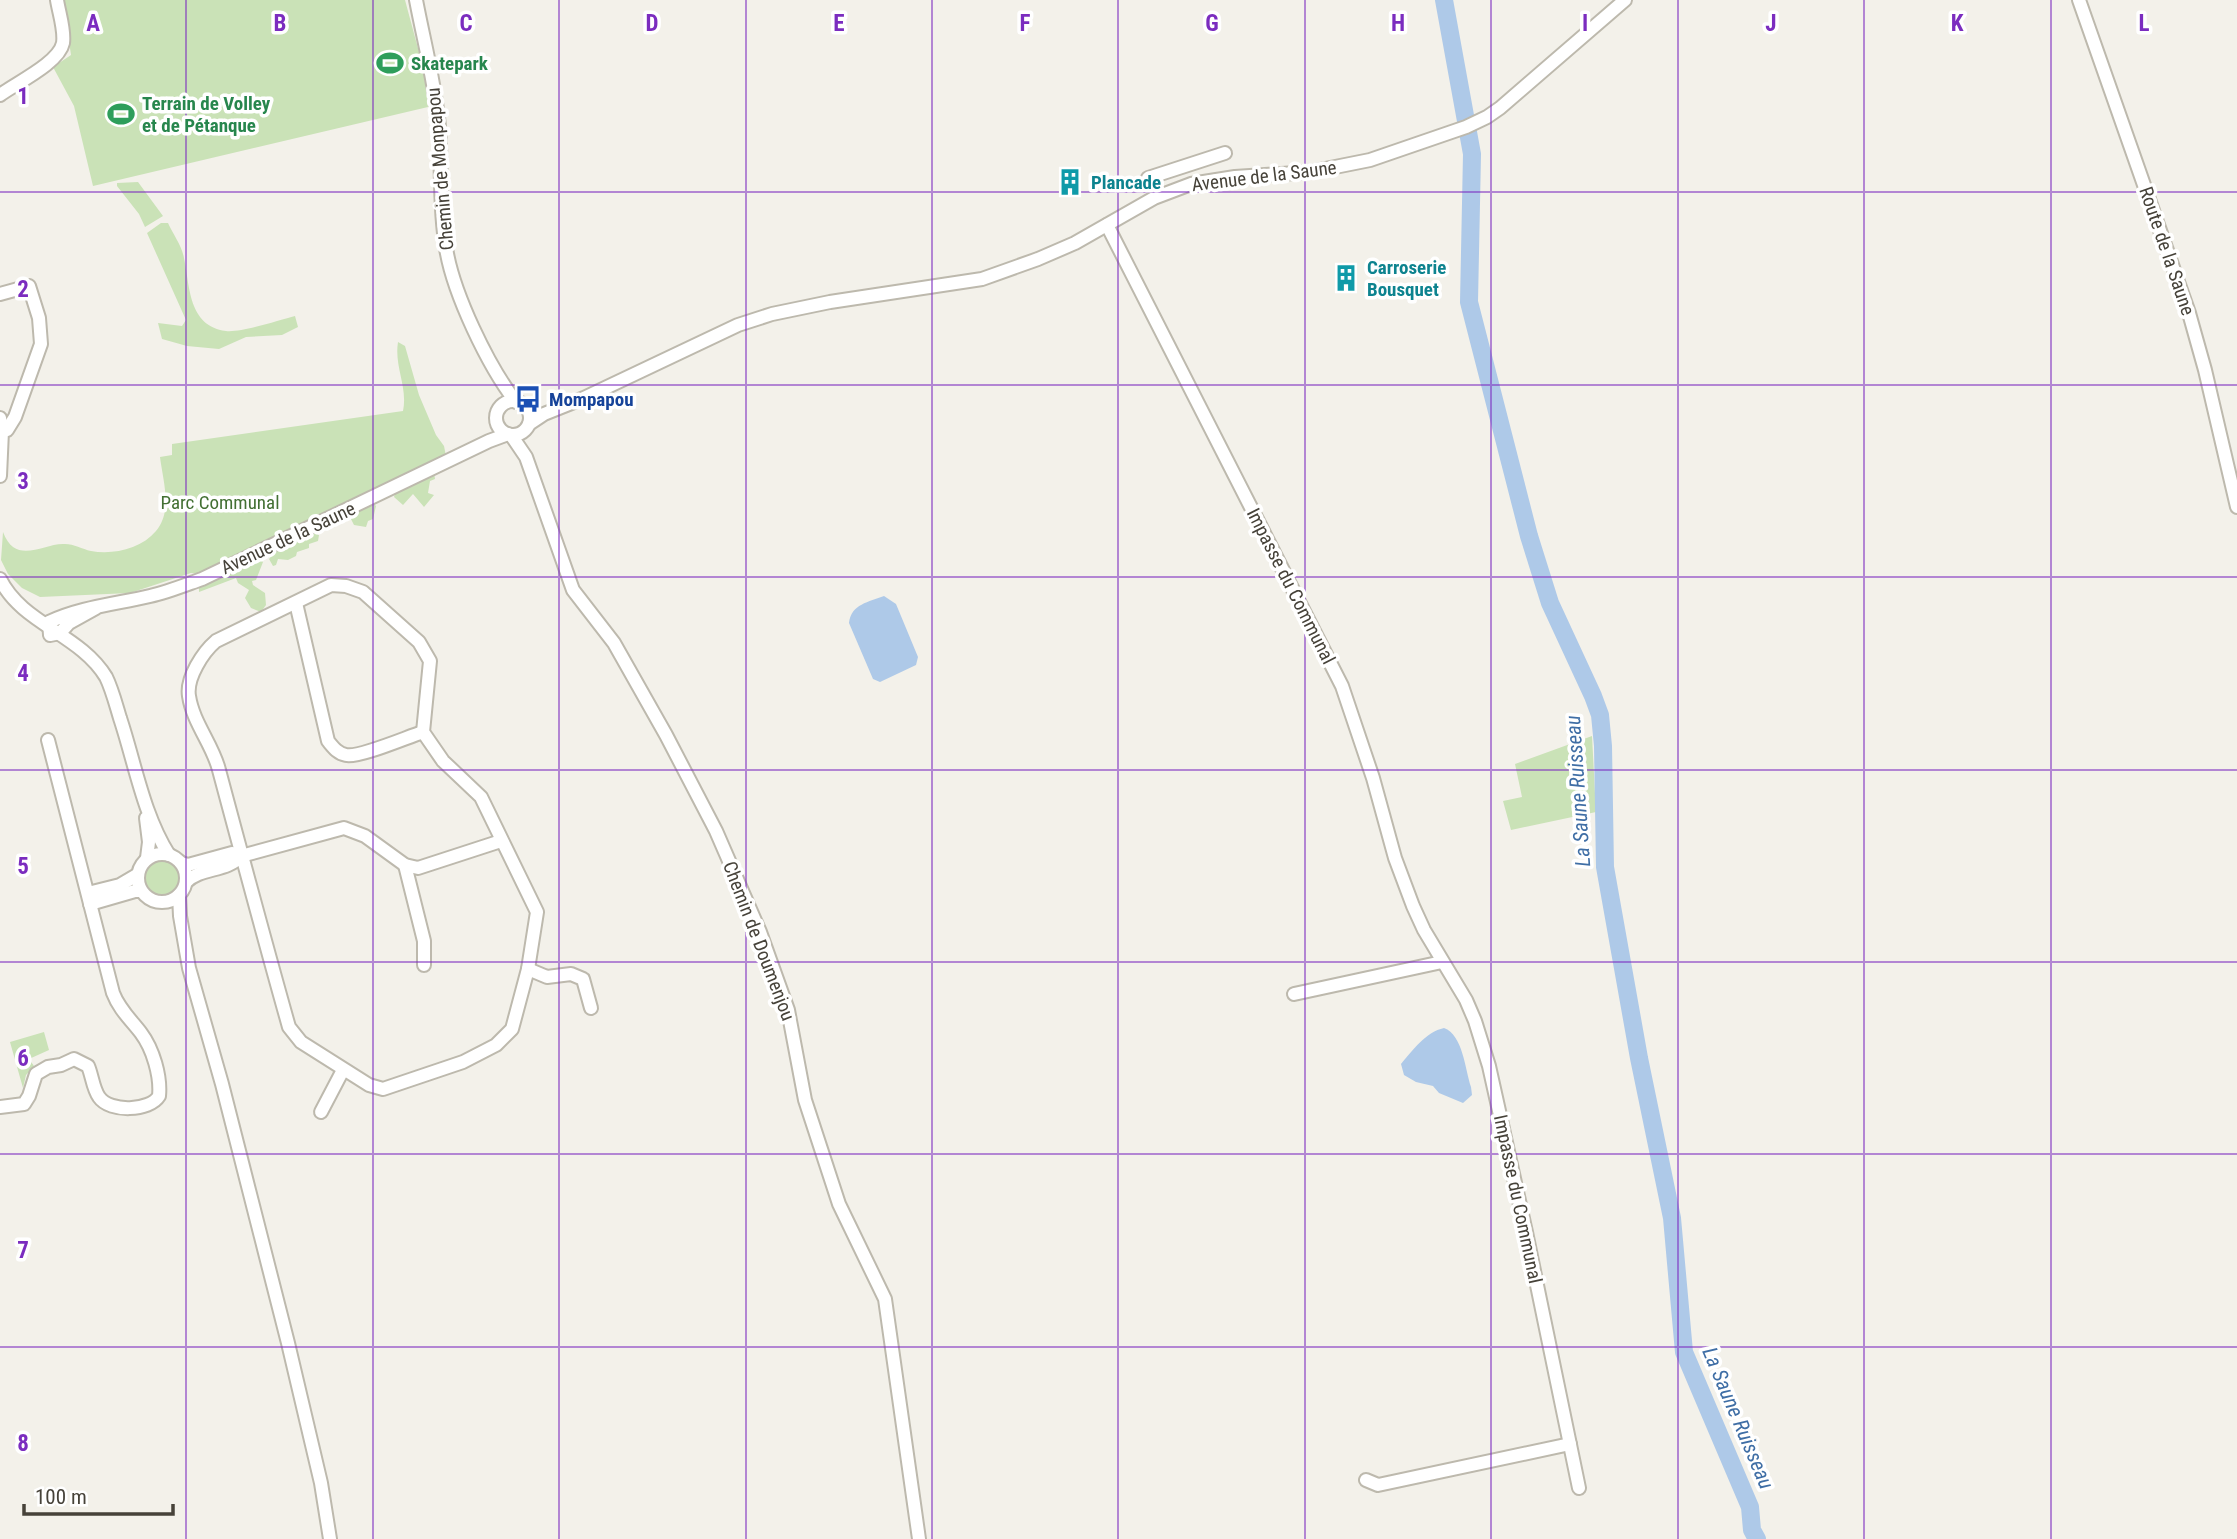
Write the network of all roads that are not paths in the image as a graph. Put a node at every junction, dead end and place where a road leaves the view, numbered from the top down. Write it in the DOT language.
graph roads {
  1 [pos="57,0"];
  2 [pos="416,0"];
  3 [pos="1625,0"];
  4 [pos="2079,0"];
  5 [pos="0,95"];
  6 [pos="1225,153"];
  7 [pos="1185,166"];
  8 [pos="1148,178"];
  9 [pos="1191,184"];
  10 [pos="1107,225"];
  11 [pos="0,294"];
  12 [pos="495,372"];
  13 [pos="521,404"];
  14 [pos="560,407"];
  15 [pos="497,415"];
  16 [pos="1,421"];
  17 [pos="527,427"];
  18 [pos="510,435"];
  19 [pos="473,449"];
  20 [pos="526,457"];
  21 [pos="0,475"];
  22 [pos="2237,507"];
  23 [pos="1,590"];
  24 [pos="296,603"];
  25 [pos="53,631"];
  26 [pos="423,732"];
  27 [pos="48,740"];
  28 [pos="144,797"];
  29 [pos="501,841"];
  30 [pos="169,855"];
  31 [pos="241,856"];
  32 [pos="147,858"];
  33 [pos="181,863"];
  34 [pos="405,865"];
  35 [pos="137,875"];
  36 [pos="186,882"];
  37 [pos="141,891"];
  38 [pos="179,895"];
  39 [pos="89,899"];
  40 [pos="160,902"];
  41 [pos="186,950"];
  42 [pos="1442,962"];
  43 [pos="425,965"];
  44 [pos="528,969"];
  45 [pos="1294,994"];
  46 [pos="592,1008"];
  47 [pos="343,1070"];
  48 [pos="0,1107"];
  49 [pos="321,1112"];
  50 [pos="1570,1444"];
  51 [pos="1366,1480"];
  52 [pos="1579,1488"];
  53 [pos="330,1539"];
  54 [pos="919,1539"];
  1 -- 5 [label="street"];
  2 -- 12 [label="street, Chemin de Monpapou"];
  3 -- 9 [label="street, Avenue de la Saune"];
  4 -- 22 [label="street, Route de la Saune"];
  6 -- 7 [label="street"];
  7 -- 8 [label="street"];
  7 -- 9 [label="street"];
  9 -- 10 [label="street, Avenue de la Saune"];
  10 -- 14 [label="street, Avenue de la Saune"];
  10 -- 42 [label="street, Impasse du Communal"];
  11 -- 16 [label="street"];
  12 -- 13 [label="street, Chemin de Monpapou"];
  12 -- 15 [label="street, Chemin de Monpapou"];
  13 -- 14 [label="street, Avenue de la Saune"];
  13 -- 15 [label="street"];
  13 -- 17 [label="street"];
  14 -- 17 [label="street, Avenue de la Saune"];
  15 -- 18 [label="street"];
  15 -- 19 [label="street, Avenue de la Saune"];
  16 -- 21 [label="street"];
  17 -- 18 [label="street"];
  17 -- 20 [label="street"];
  18 -- 19 [label="street, Avenue de la Saune"];
  18 -- 20 [label="street"];
  19 -- 25 [label="street, Avenue de la Saune"];
  20 -- 54 [label="street, Chemin de Doumenjou"];
  23 -- 25 [label="street"];
  24 -- 26 [label="street"];
  24 -- 26 [label="street"];
  24 -- 31 [label="street"];
  25 -- 28 [label="street"];
  26 -- 29 [label="street"];
  27 -- 39 [label="street"];
  28 -- 30 [label="street"];
  28 -- 32 [label="street"];
  29 -- 34 [label="street"];
  29 -- 44 [label="street"];
  30 -- 32 [label="street"];
  30 -- 33 [label="street"];
  31 -- 33 [label="street"];
  31 -- 34 [label="street"];
  31 -- 36 [label="street"];
  31 -- 47 [label="street"];
  32 -- 35 [label="street"];
  33 -- 36 [label="street"];
  34 -- 43 [label="street"];
  35 -- 37 [label="street"];
  35 -- 39 [label="street"];
  36 -- 38 [label="street"];
  37 -- 39 [label="street"];
  37 -- 40 [label="street"];
  38 -- 40 [label="street"];
  38 -- 41 [label="street"];
  39 -- 48 [label="street"];
  40 -- 41 [label="street"];
  41 -- 53 [label="street"];
  42 -- 45 [label="street"];
  42 -- 50 [label="street, Impasse du Communal"];
  44 -- 46 [label="street"];
  44 -- 47 [label="street"];
  47 -- 49 [label="street"];
  50 -- 51 [label="street"];
  50 -- 52 [label="street, Impasse du Communal"];
}
